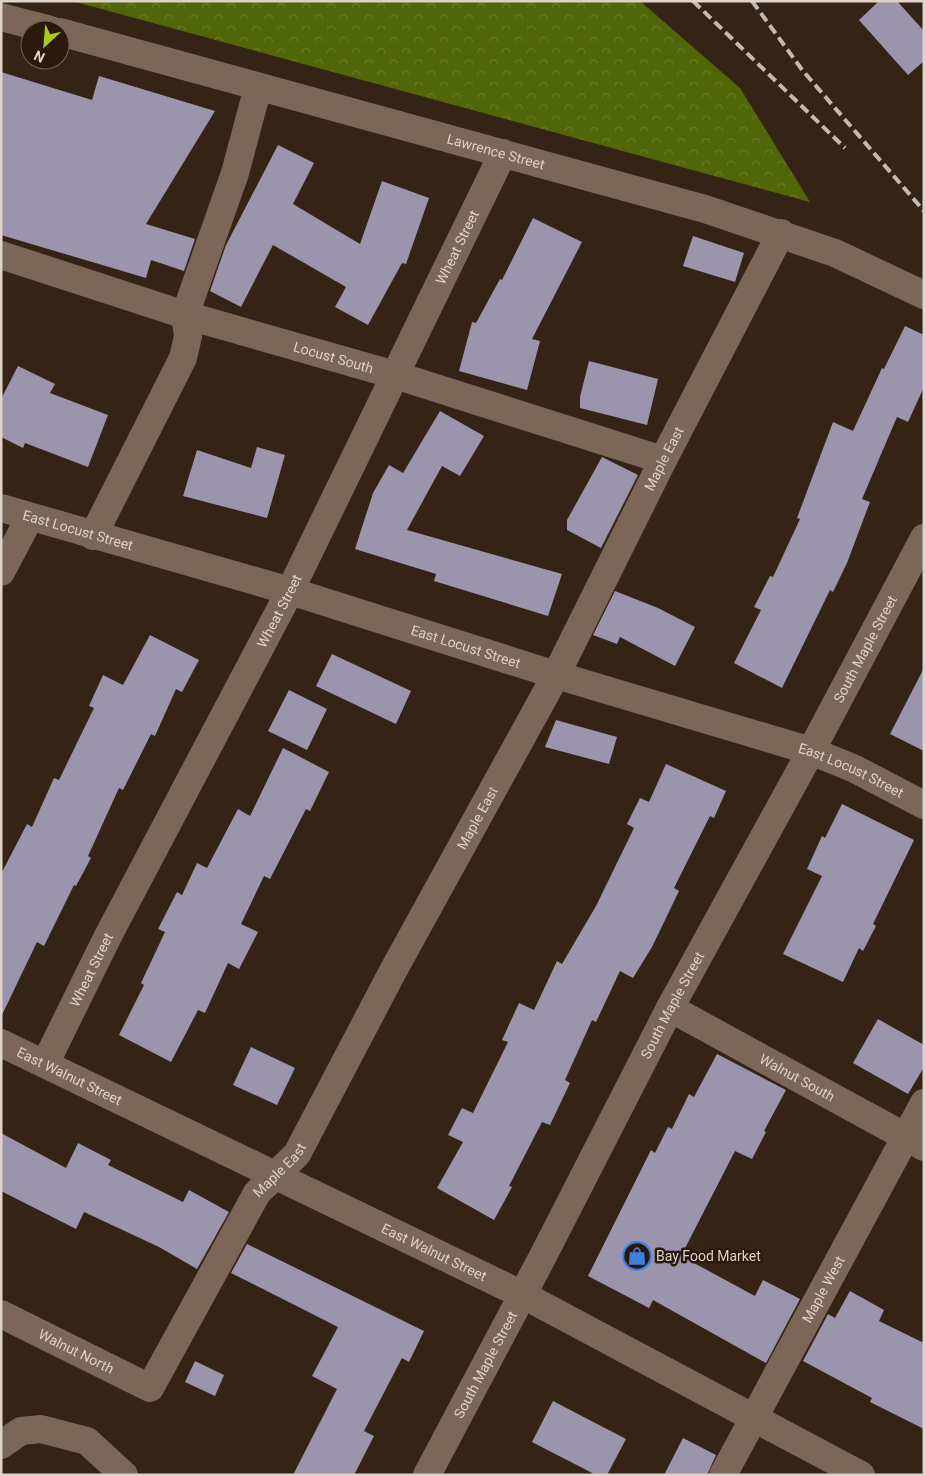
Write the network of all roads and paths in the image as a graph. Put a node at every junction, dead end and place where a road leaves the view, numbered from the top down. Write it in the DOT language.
graph roads {
  1 [pos="1,17"];
  2 [pos="20,22"];
  3 [pos="70,35"];
  4 [pos="258,87"];
  5 [pos="503,153"];
  6 [pos="781,233"];
  7 [pos="1,255"];
  8 [pos="924,295"];
  9 [pos="185,315"];
  10 [pos="395,374"];
  11 [pos="663,460"];
  12 [pos="1,508"];
  13 [pos="30,517"];
  14 [pos="93,536"];
  15 [pos="924,538"];
  16 [pos="1,572"];
  17 [pos="290,591"];
  18 [pos="556,675"];
  19 [pos="811,751"];
  20 [pos="924,804"];
  21 [pos="670,1008"];
  22 [pos="5,1052"];
  23 [pos="45,1064"];
  24 [pos="924,1103"];
  25 [pos="915,1142"];
  26 [pos="276,1174"];
  27 [pos="523,1295"];
  28 [pos="1,1314"];
  29 [pos="150,1388"];
  30 [pos="753,1417"];
  31 [pos="1,1445"];
  32 [pos="124,1475"];
  33 [pos="427,1475"];
  34 [pos="723,1475"];
  35 [pos="861,1475"];
  1 -- 2 [label="street"];
  3 -- 4 [label="street, Lawrence Street"];
  4 -- 5 [label="street, Lawrence Street"];
  4 -- 9 [label="street"];
  5 -- 6 [label="street, Lawrence Street"];
  5 -- 10 [label="street, Wheat Street"];
  6 -- 8 [label="street, Lawrence Street"];
  6 -- 11 [label="street, Maple East"];
  7 -- 9 [label="street, Locust South"];
  9 -- 10 [label="street, Locust South"];
  9 -- 14 [label="street"];
  10 -- 11 [label="street, Locust South"];
  10 -- 17 [label="street, Wheat Street"];
  11 -- 18 [label="street, Maple East"];
  12 -- 13 [label="street, East Locust Street"];
  13 -- 14 [label="street, East Locust Street"];
  13 -- 16 [label="street"];
  14 -- 17 [label="street, East Locust Street"];
  15 -- 19 [label="street, South Maple Street"];
  17 -- 18 [label="street, East Locust Street"];
  17 -- 23 [label="street, Wheat Street"];
  18 -- 19 [label="street, East Locust Street"];
  18 -- 26 [label="street, Maple East"];
  19 -- 20 [label="street, East Locust Street"];
  19 -- 21 [label="street, South Maple Street"];
  21 -- 25 [label="street, Walnut South"];
  21 -- 27 [label="street, South Maple Street"];
  22 -- 23 [label="street, East Walnut Street"];
  23 -- 26 [label="street, East Walnut Street"];
  24 -- 25 [label="street, Maple West"];
  25 -- 30 [label="street, Maple West"];
  26 -- 27 [label="street, East Walnut Street"];
  26 -- 29 [label="street, Maple East"];
  27 -- 30 [label="street, East Walnut Street"];
  27 -- 33 [label="street, South Maple Street"];
  28 -- 29 [label="street, Walnut North"];
  30 -- 34 [label="street, Maple West"];
  30 -- 35 [label="street, East Walnut Street"];
  31 -- 32 [label="street"];
}
